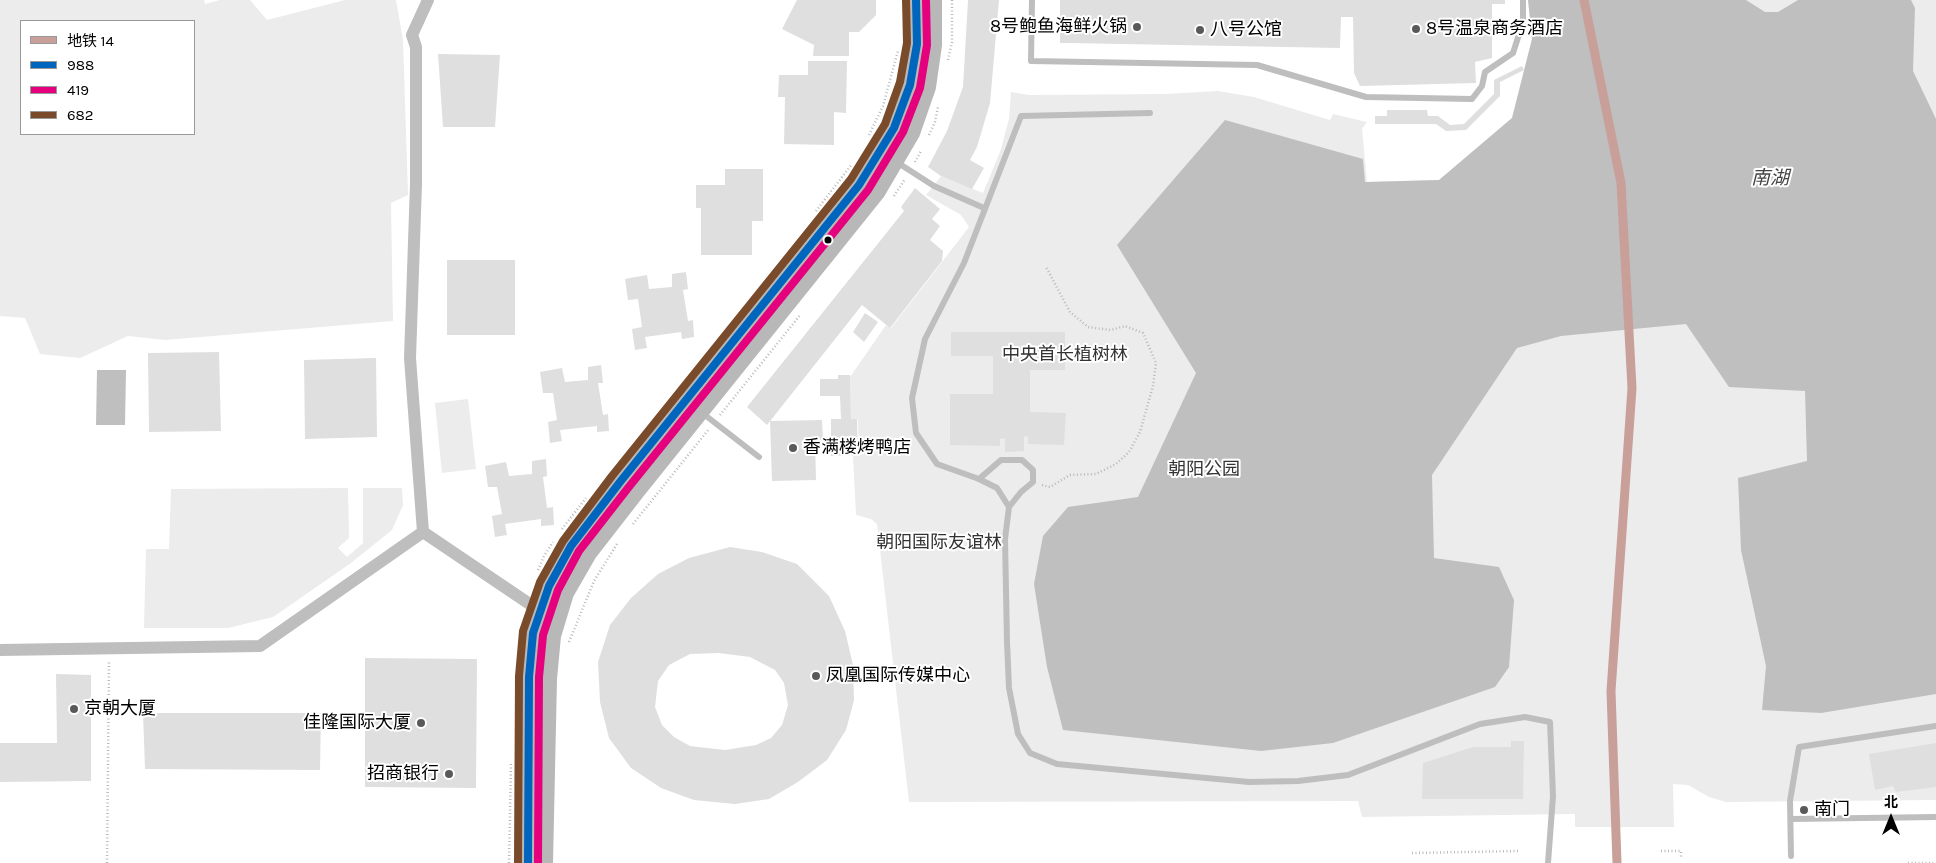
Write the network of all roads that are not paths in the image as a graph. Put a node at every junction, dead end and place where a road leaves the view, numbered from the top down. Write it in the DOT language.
graph roads {
  1 [pos="428,0"];
  2 [pos="916,0"];
  3 [pos="933,0"];
  4 [pos="1032,0"];
  5 [pos="1523,0"];
  6 [pos="1150,113"];
  7 [pos="894,160"];
  8 [pos="984,208"];
  9 [pos="700,411"];
  10 [pos="759,457"];
  11 [pos="980,479"];
  12 [pos="1009,507"];
  13 [pos="423,532"];
  14 [pos="540,611"];
  15 [pos="0,650"];
  16 [pos="1936,726"];
  17 [pos="1936,817"];
  18 [pos="1791,819"];
  19 [pos="1791,856"];
  20 [pos="528,863"];
  21 [pos="544,863"];
  22 [pos="1548,863"];
  1 -- 13 [label="street"];
  2 -- 14 [label="main road"];
  3 -- 7 [label="main road"];
  4 -- 5 [label="lane"];
  6 -- 8 [label="lane"];
  7 -- 8 [label="lane"];
  7 -- 9 [label="main road"];
  8 -- 11 [label="lane"];
  9 -- 10 [label="lane"];
  9 -- 21 [label="main road"];
  11 -- 12 [label="lane"];
  11 -- 12 [label="lane"];
  12 -- 22 [label="lane"];
  13 -- 14 [label="street"];
  13 -- 15 [label="street"];
  14 -- 20 [label="main road"];
  16 -- 18 [label="lane"];
  17 -- 18 [label="lane"];
  18 -- 19 [label="lane"];
}
